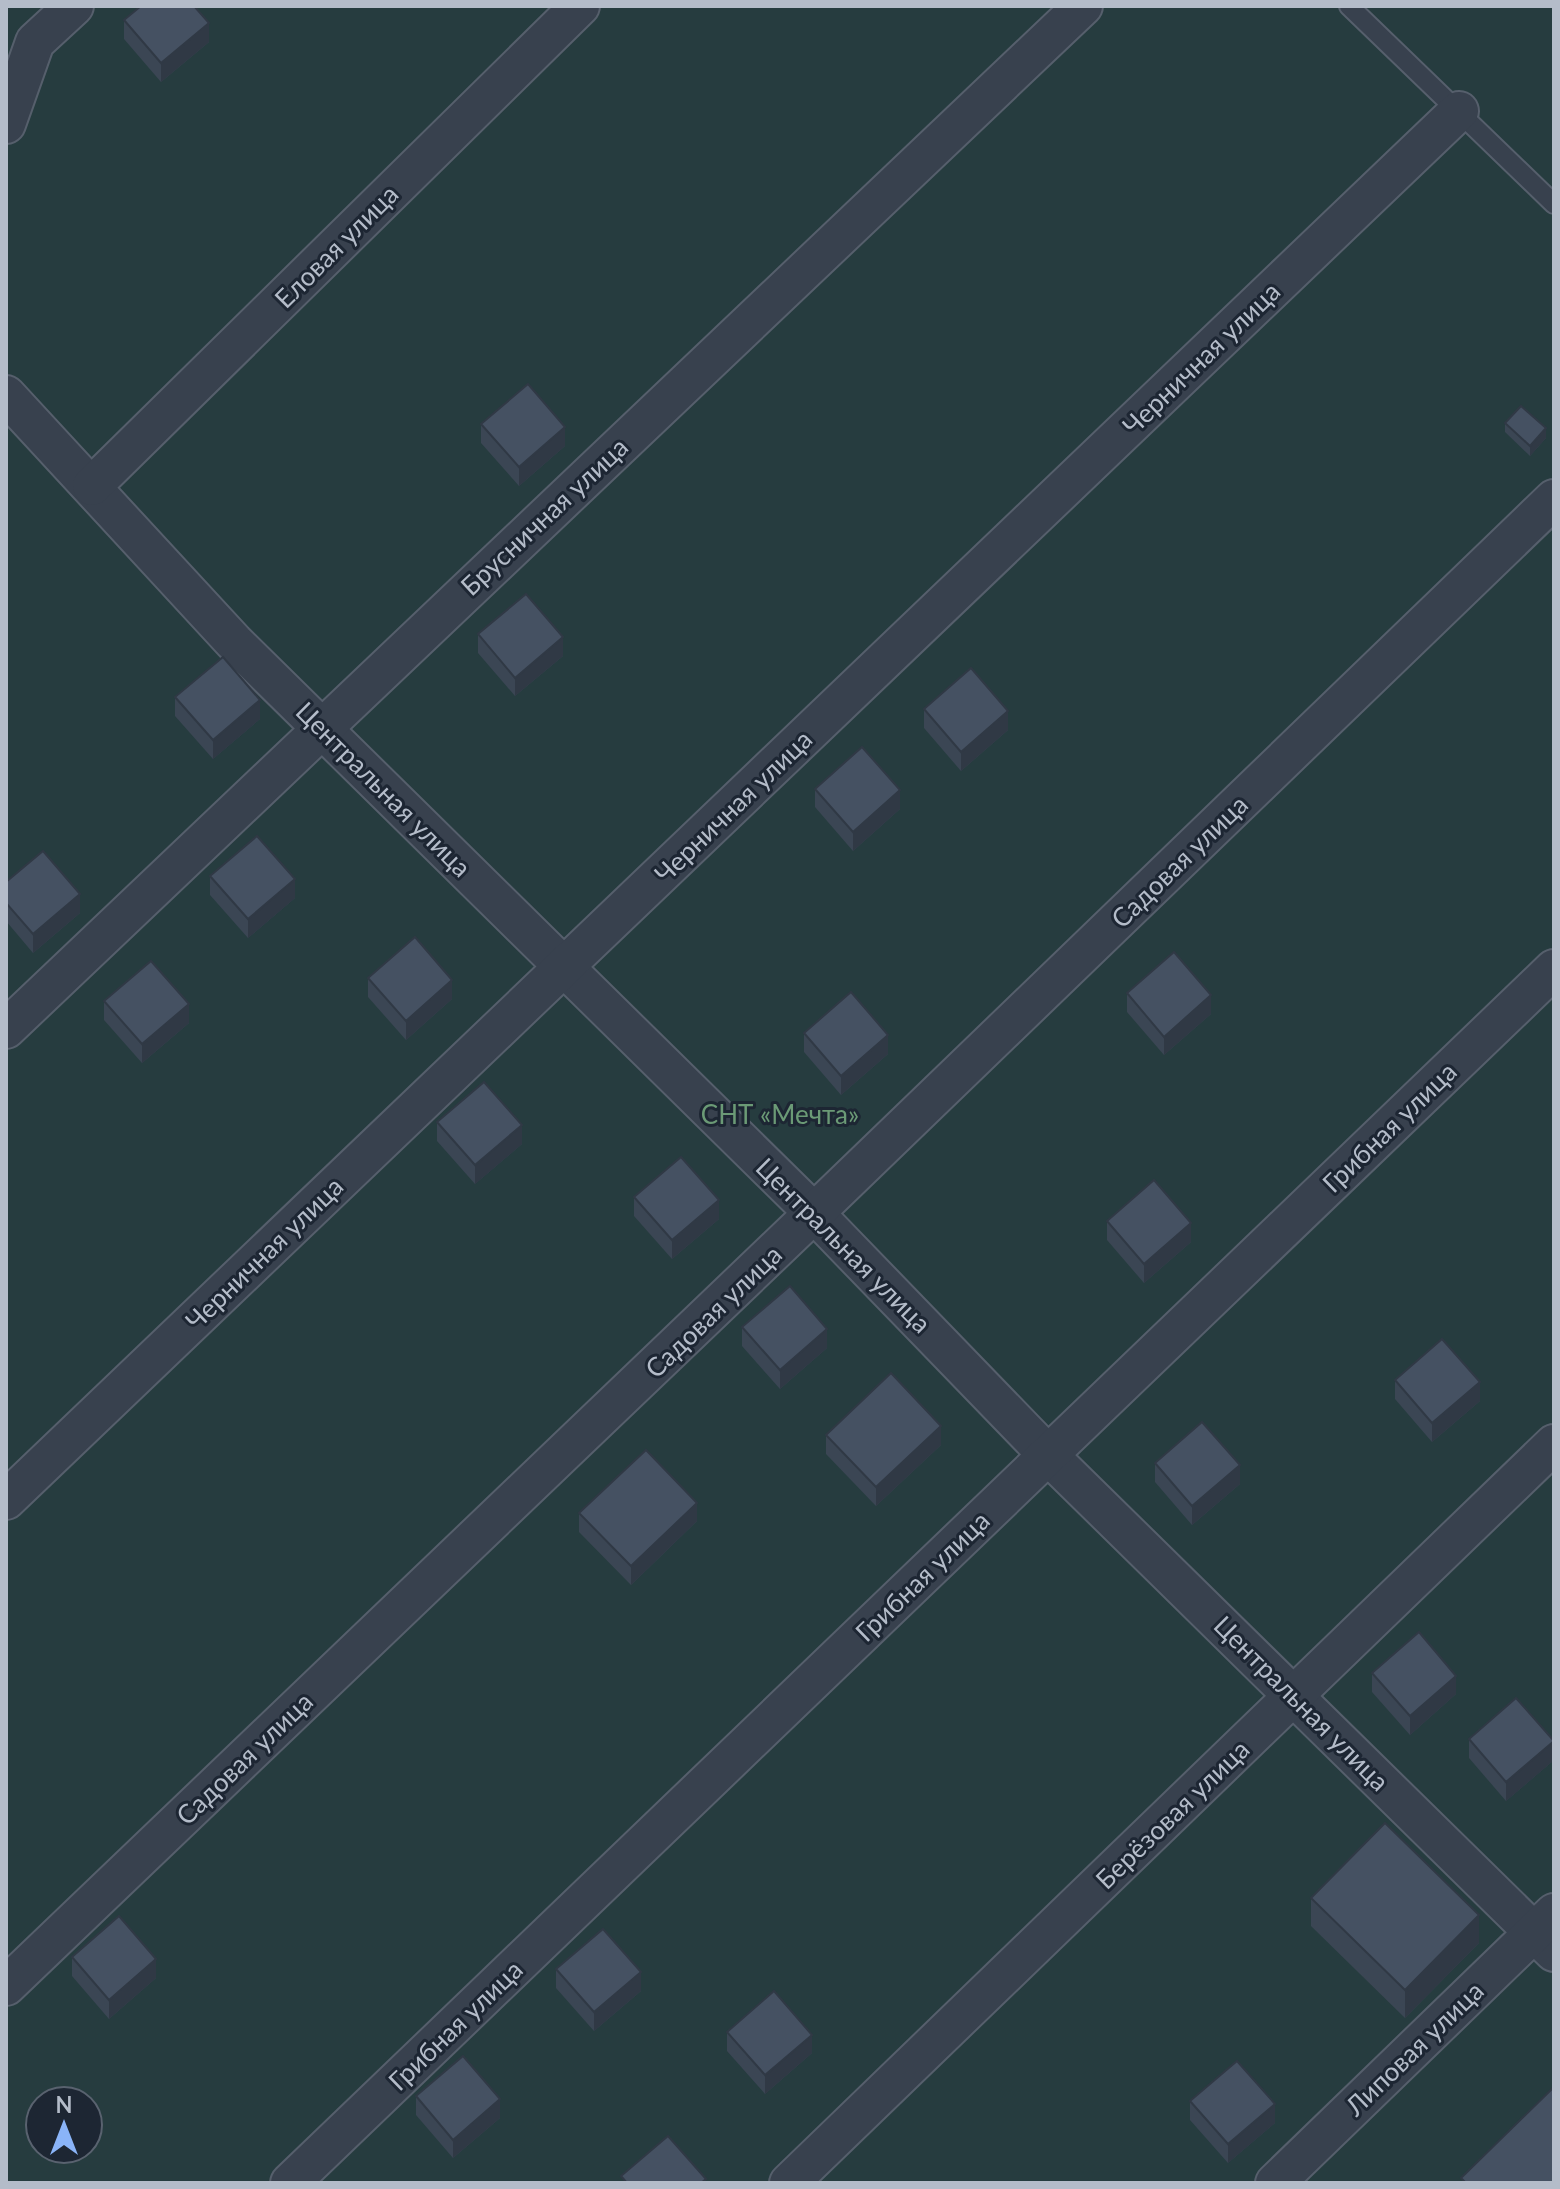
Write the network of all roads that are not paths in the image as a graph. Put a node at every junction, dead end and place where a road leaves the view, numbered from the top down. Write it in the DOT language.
graph roads {
  1 [pos="74,6"];
  2 [pos="580,6"];
  3 [pos="1083,6"];
  4 [pos="1349,6"];
  5 [pos="1459,111"];
  6 [pos="6,124"];
  7 [pos="1554,204"];
  8 [pos="6,395"];
  9 [pos="92,486"];
  10 [pos="1554,499"];
  11 [pos="321,727"];
  12 [pos="564,967"];
  13 [pos="1554,969"];
  14 [pos="6,1029"];
  15 [pos="814,1213"];
  16 [pos="1554,1444"];
  17 [pos="1048,1455"];
  18 [pos="6,1500"];
  19 [pos="1295,1695"];
  20 [pos="1547,1932"];
  21 [pos="6,1986"];
  22 [pos="290,2183"];
  23 [pos="789,2183"];
  24 [pos="1275,2183"];
  1 -- 6 [label="street"];
  2 -- 9 [label="street, Еловая улица"];
  3 -- 11 [label="street, Брусничная улица"];
  4 -- 5 [label="lane"];
  5 -- 7 [label="lane"];
  5 -- 12 [label="street, Черничная улица"];
  8 -- 9 [label="street, Центральная улица"];
  9 -- 11 [label="street, Центральная улица"];
  10 -- 15 [label="street, Садовая улица"];
  11 -- 12 [label="street, Центральная улица"];
  11 -- 14 [label="street, Брусничная улица"];
  12 -- 15 [label="street, Центральная улица"];
  12 -- 18 [label="street, Черничная улица"];
  13 -- 17 [label="street, Грибная улица"];
  15 -- 17 [label="street, Центральная улица"];
  15 -- 21 [label="street, Садовая улица"];
  16 -- 19 [label="street, Берёзовая улица"];
  17 -- 19 [label="street, Центральная улица"];
  17 -- 22 [label="street, Грибная улица"];
  19 -- 20 [label="street, Центральная улица"];
  19 -- 23 [label="street, Берёзовая улица"];
  20 -- 24 [label="street, Липовая улица"];
}
